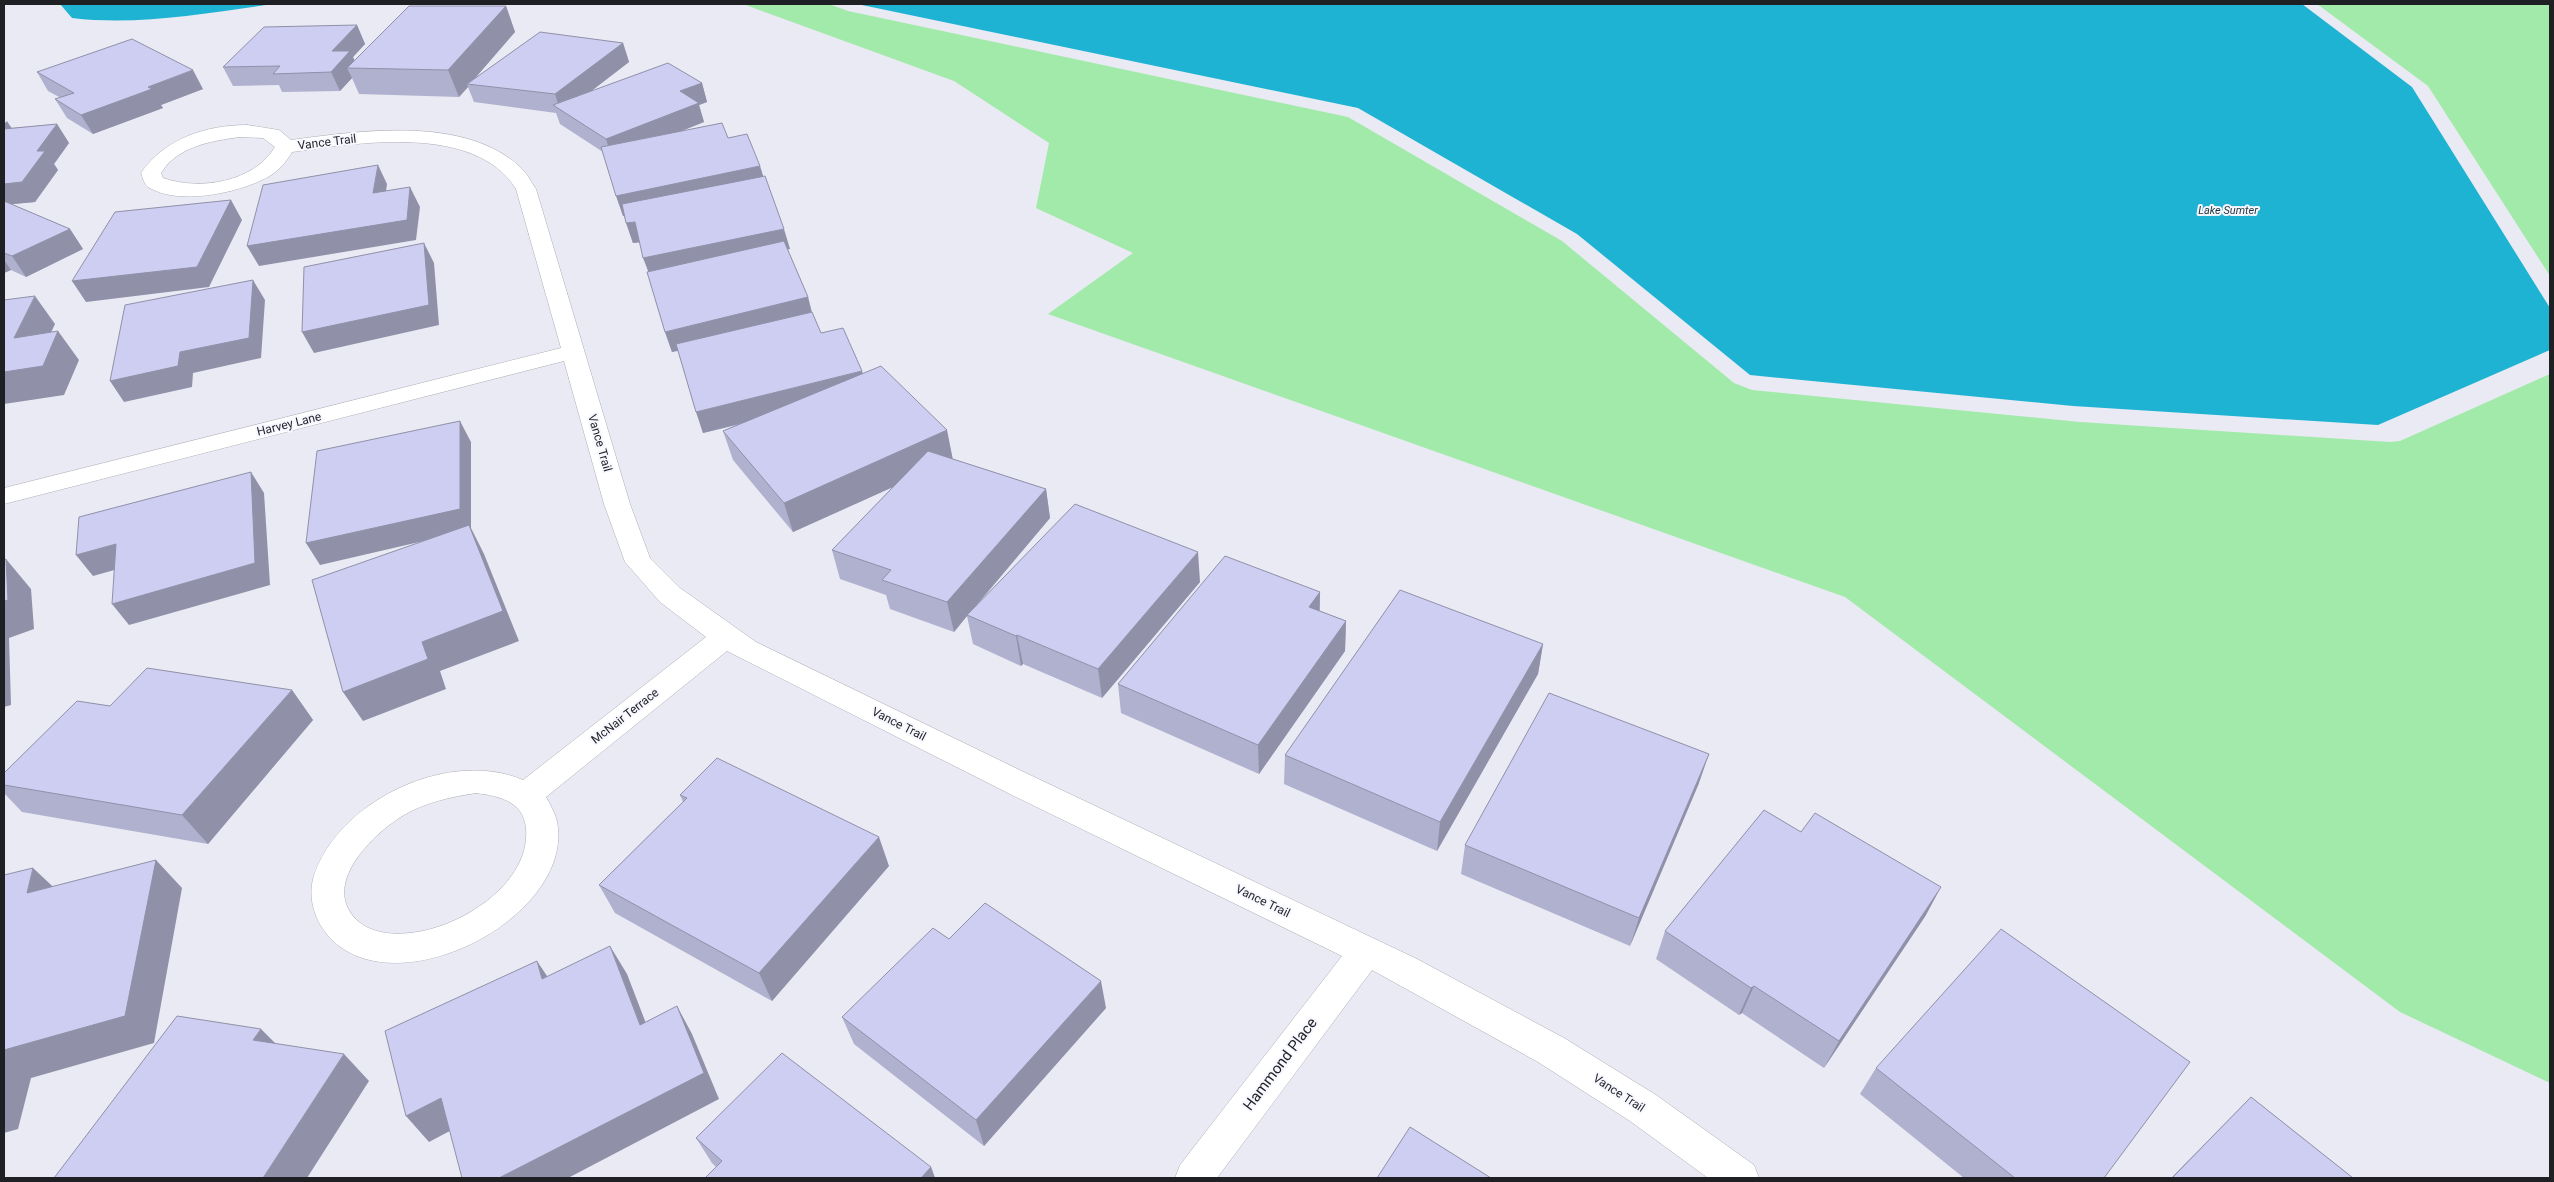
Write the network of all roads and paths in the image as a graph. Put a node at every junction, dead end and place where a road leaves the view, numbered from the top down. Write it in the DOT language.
graph roads {
  1 [pos="285,147"];
  2 [pos="574,352"];
  3 [pos="4,496"];
  4 [pos="726,636"];
  5 [pos="525,796"];
  6 [pos="1366,951"];
  7 [pos="1194,1178"];
  8 [pos="1740,1178"];
  1 -- 1 [label="street, Vance Trail"];
  1 -- 2 [label="street, Vance Trail"];
  2 -- 3 [label="street, Harvey Lane"];
  2 -- 4 [label="street, Vance Trail"];
  4 -- 5 [label="street, McNair Terrace"];
  4 -- 6 [label="street, Vance Trail"];
  5 -- 5 [label="street"];
  6 -- 7 [label="street, Hammond Place"];
  6 -- 8 [label="street, Vance Trail"];
}
